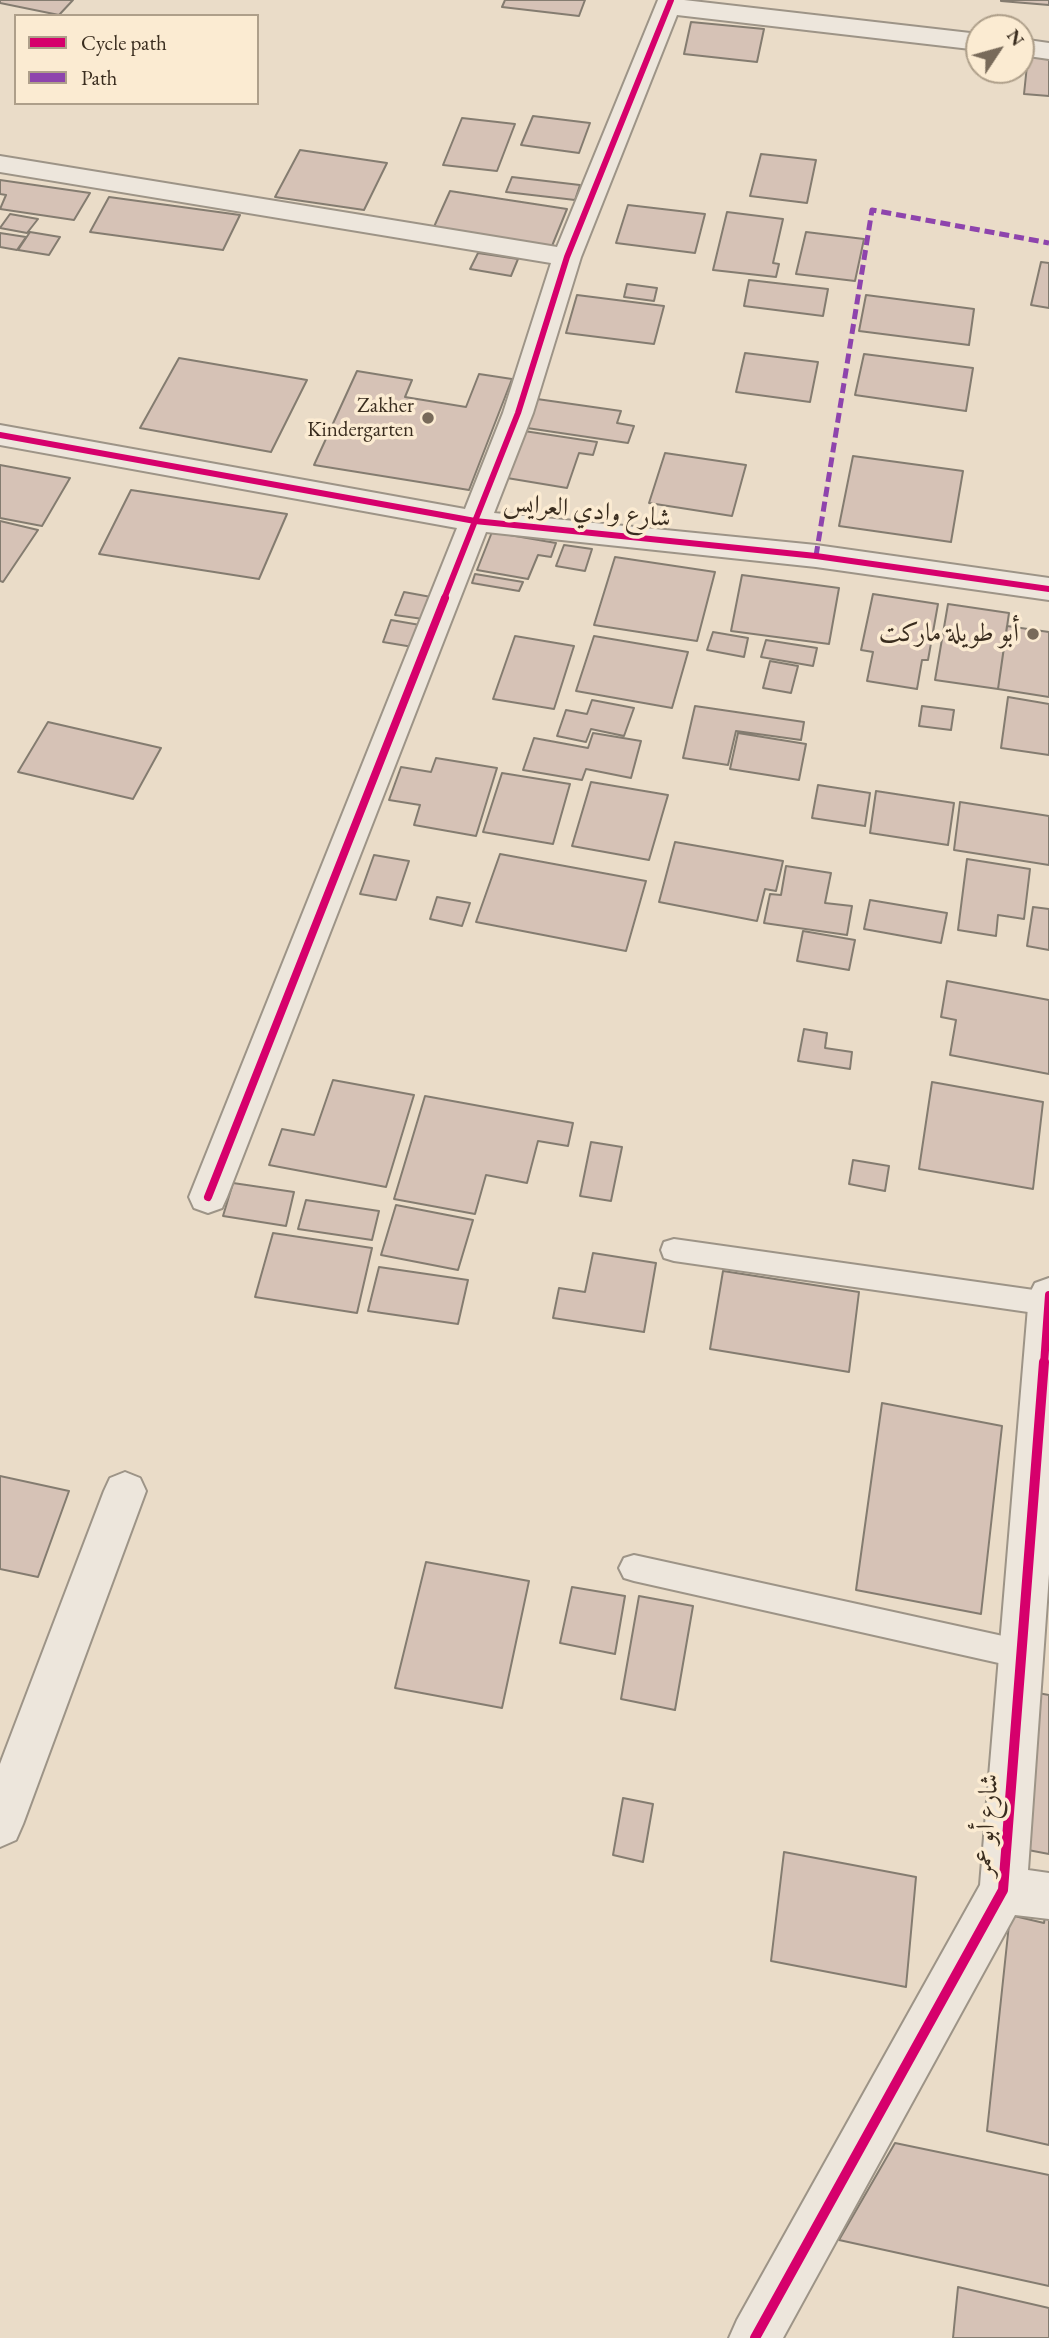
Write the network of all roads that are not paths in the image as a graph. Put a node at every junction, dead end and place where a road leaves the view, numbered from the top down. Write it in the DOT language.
graph roads {
  1 [pos="670,3"];
  2 [pos="965,41"];
  3 [pos="0,164"];
  4 [pos="567,257"];
  5 [pos="0,435"];
  6 [pos="475,521"];
  7 [pos="1049,590"];
  8 [pos="208,1197"];
  9 [pos="674,1250"];
  10 [pos="1049,1295"];
  11 [pos="1048,1304"];
  12 [pos="125,1490"];
  13 [pos="634,1568"];
  14 [pos="1021,1654"];
  15 [pos="10,1771"];
  16 [pos="0,1824"];
  17 [pos="1003,1891"];
  18 [pos="1049,1896"];
  19 [pos="755,2338"];
  1 -- 2 [label="street"];
  1 -- 4 [label="street"];
  3 -- 4 [label="street"];
  4 -- 6 [label="street"];
  5 -- 6 [label="street, شارع وادي العرايس"];
  6 -- 7 [label="street, شارع وادي العرايس"];
  6 -- 8 [label="street"];
  9 -- 11 [label="lane"];
  10 -- 11 [label="street, شارع أبو عمر"];
  11 -- 14 [label="street, شارع أبو عمر"];
  12 -- 15 [label="street"];
  13 -- 14 [label="lane"];
  14 -- 17 [label="street, شارع أبو عمر"];
  15 -- 16 [label="street"];
  17 -- 18 [label="street"];
  17 -- 19 [label="street, شارع أبو عمر"];
}
